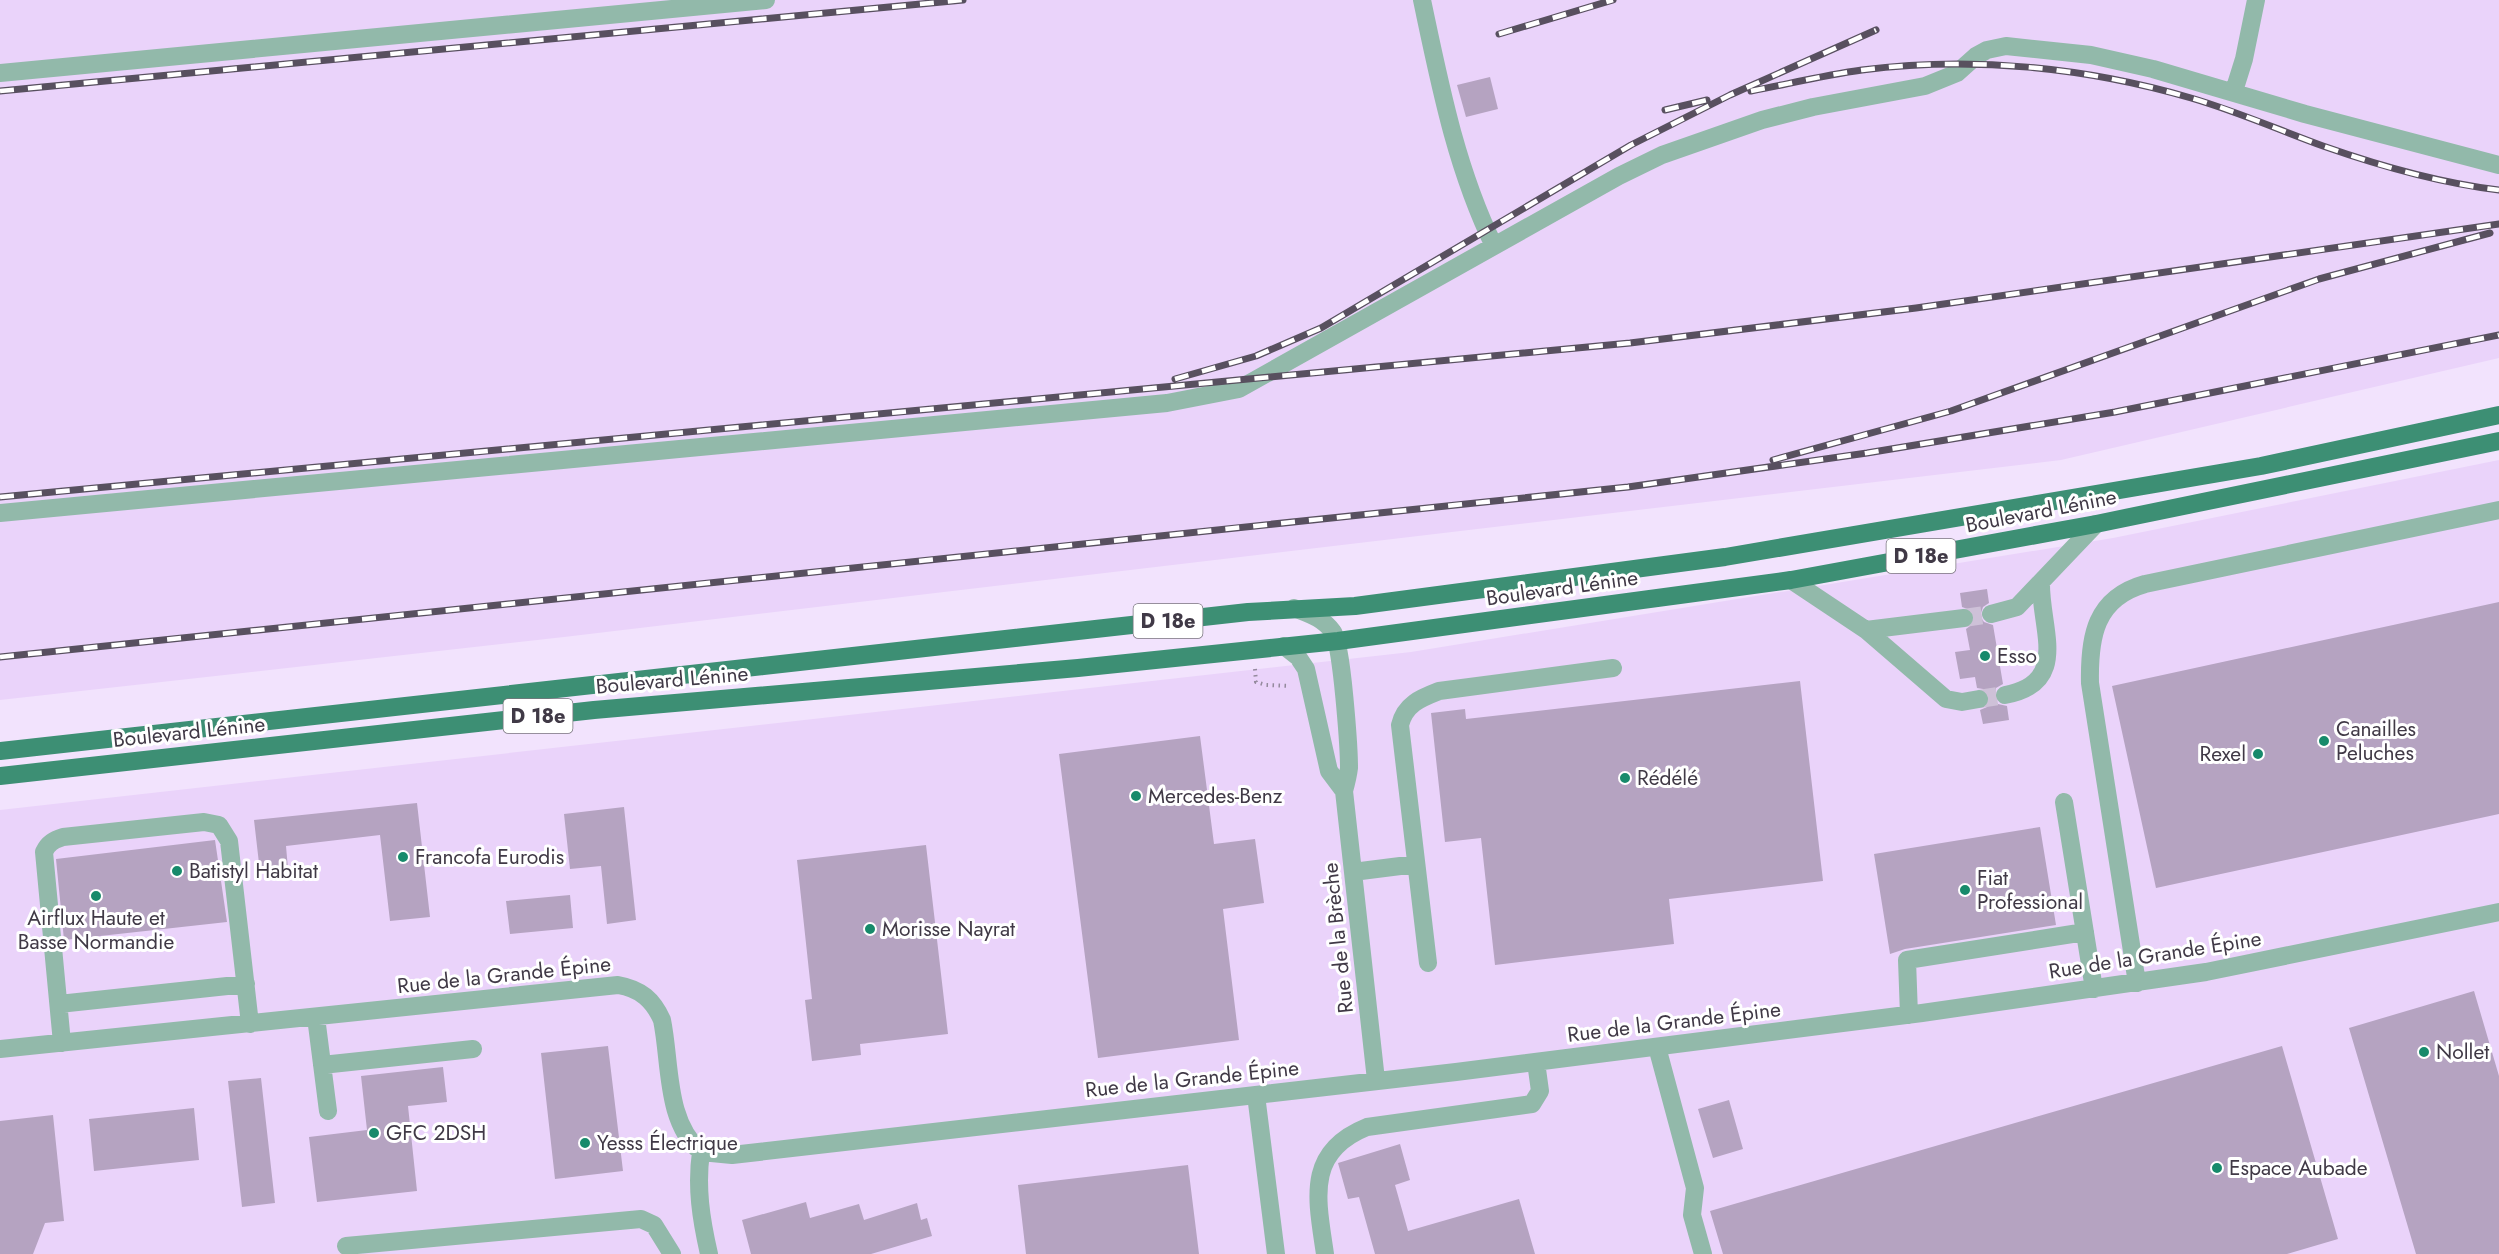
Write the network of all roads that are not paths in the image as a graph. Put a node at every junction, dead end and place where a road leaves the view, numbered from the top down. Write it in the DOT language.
graph roads {
  1 [pos="766,0"];
  2 [pos="1422,0"];
  3 [pos="2256,0"];
  4 [pos="0,74"];
  5 [pos="2234,91"];
  6 [pos="2499,165"];
  7 [pos="1494,246"];
  8 [pos="2499,415"];
  9 [pos="2499,441"];
  10 [pos="2499,510"];
  11 [pos="0,513"];
  12 [pos="2096,524"];
  13 [pos="1791,580"];
  14 [pos="2041,584"];
  15 [pos="1355,606"];
  16 [pos="1294,608"];
  17 [pos="1991,614"];
  18 [pos="1964,618"];
  19 [pos="1326,624"];
  20 [pos="1866,630"];
  21 [pos="1338,640"];
  22 [pos="1314,643"];
  23 [pos="1284,646"];
  24 [pos="1612,668"];
  25 [pos="1306,669"];
  26 [pos="2005,695"];
  27 [pos="1979,699"];
  28 [pos="0,751"];
  29 [pos="0,776"];
  30 [pos="1344,791"];
  31 [pos="2064,801"];
  32 [pos="1416,864"];
  33 [pos="1353,872"];
  34 [pos="2499,912"];
  35 [pos="2085,932"];
  36 [pos="1428,963"];
  37 [pos="2137,983"];
  38 [pos="246,984"];
  39 [pos="2094,989"];
  40 [pos="59,1004"];
  41 [pos="1909,1015"];
  42 [pos="316,1017"];
  43 [pos="250,1024"];
  44 [pos="63,1043"];
  45 [pos="1657,1047"];
  46 [pos="0,1049"];
  47 [pos="472,1049"];
  48 [pos="1536,1062"];
  49 [pos="322,1065"];
  50 [pos="1377,1080"];
  51 [pos="1256,1095"];
  52 [pos="328,1111"];
  53 [pos="701,1152"];
  54 [pos="346,1246"];
  55 [pos="379,1249"];
  56 [pos="672,1254"];
  57 [pos="709,1254"];
  58 [pos="1276,1254"];
  59 [pos="1325,1254"];
  60 [pos="1703,1254"];
  1 -- 4 [label="street"];
  2 -- 7 [label="street"];
  3 -- 5 [label="street"];
  5 -- 6 [label="street"];
  5 -- 7 [label="street"];
  7 -- 11 [label="street"];
  8 -- 15 [label="main road, Boulevard Lénine / D 18e"];
  9 -- 12 [label="main road, Boulevard Lénine / D 18e"];
  10 -- 37 [label="street"];
  12 -- 13 [label="main road, Boulevard Lénine / D 18e"];
  12 -- 14 [label="street"];
  13 -- 20 [label="street"];
  13 -- 21 [label="main road, Boulevard Lénine / D 18e"];
  14 -- 17 [label="street"];
  14 -- 26 [label="street"];
  15 -- 16 [label="main road, Boulevard Lénine / D 18e"];
  15 -- 19 [label="street, Boulevard Lénine / D 18e"];
  16 -- 19 [label="street"];
  16 -- 28 [label="main road, Boulevard Lénine / D 18e"];
  18 -- 20 [label="street"];
  19 -- 21 [label="street"];
  19 -- 22 [label="street, Boulevard Lénine / D 18e"];
  20 -- 27 [label="street"];
  21 -- 22 [label="main road, Boulevard Lénine / D 18e"];
  21 -- 30 [label="street, Rue de la Brèche"];
  22 -- 23 [label="main road, Boulevard Lénine / D 18e"];
  22 -- 25 [label="street, Rue de la Brèche"];
  23 -- 25 [label="street"];
  23 -- 29 [label="main road, Boulevard Lénine / D 18e"];
  24 -- 32 [label="street"];
  25 -- 30 [label="street, Rue de la Brèche"];
  30 -- 33 [label="street, Rue de la Brèche"];
  31 -- 35 [label="street"];
  32 -- 33 [label="street"];
  32 -- 36 [label="street"];
  33 -- 50 [label="street, Rue de la Brèche"];
  34 -- 37 [label="street, Rue de la Grande Épine"];
  35 -- 39 [label="street"];
  35 -- 41 [label="street"];
  37 -- 39 [label="street, Rue de la Grande Épine"];
  38 -- 40 [label="street"];
  38 -- 40 [label="street"];
  38 -- 43 [label="street"];
  39 -- 41 [label="street, Rue de la Grande Épine"];
  40 -- 44 [label="street"];
  41 -- 45 [label="street, Rue de la Grande Épine"];
  42 -- 43 [label="street, Rue de la Grande Épine"];
  42 -- 49 [label="street"];
  42 -- 53 [label="street, Rue de la Grande Épine"];
  43 -- 44 [label="street, Rue de la Grande Épine"];
  44 -- 46 [label="street, Rue de la Grande Épine"];
  45 -- 48 [label="street, Rue de la Grande Épine"];
  45 -- 60 [label="street"];
  47 -- 49 [label="street"];
  48 -- 50 [label="street, Rue de la Grande Épine"];
  48 -- 59 [label="street"];
  49 -- 52 [label="street"];
  50 -- 51 [label="street, Rue de la Grande Épine"];
  51 -- 53 [label="street, Rue de la Grande Épine"];
  51 -- 58 [label="street"];
  53 -- 57 [label="street"];
  54 -- 55 [label="street"];
  55 -- 56 [label="street"];
}
